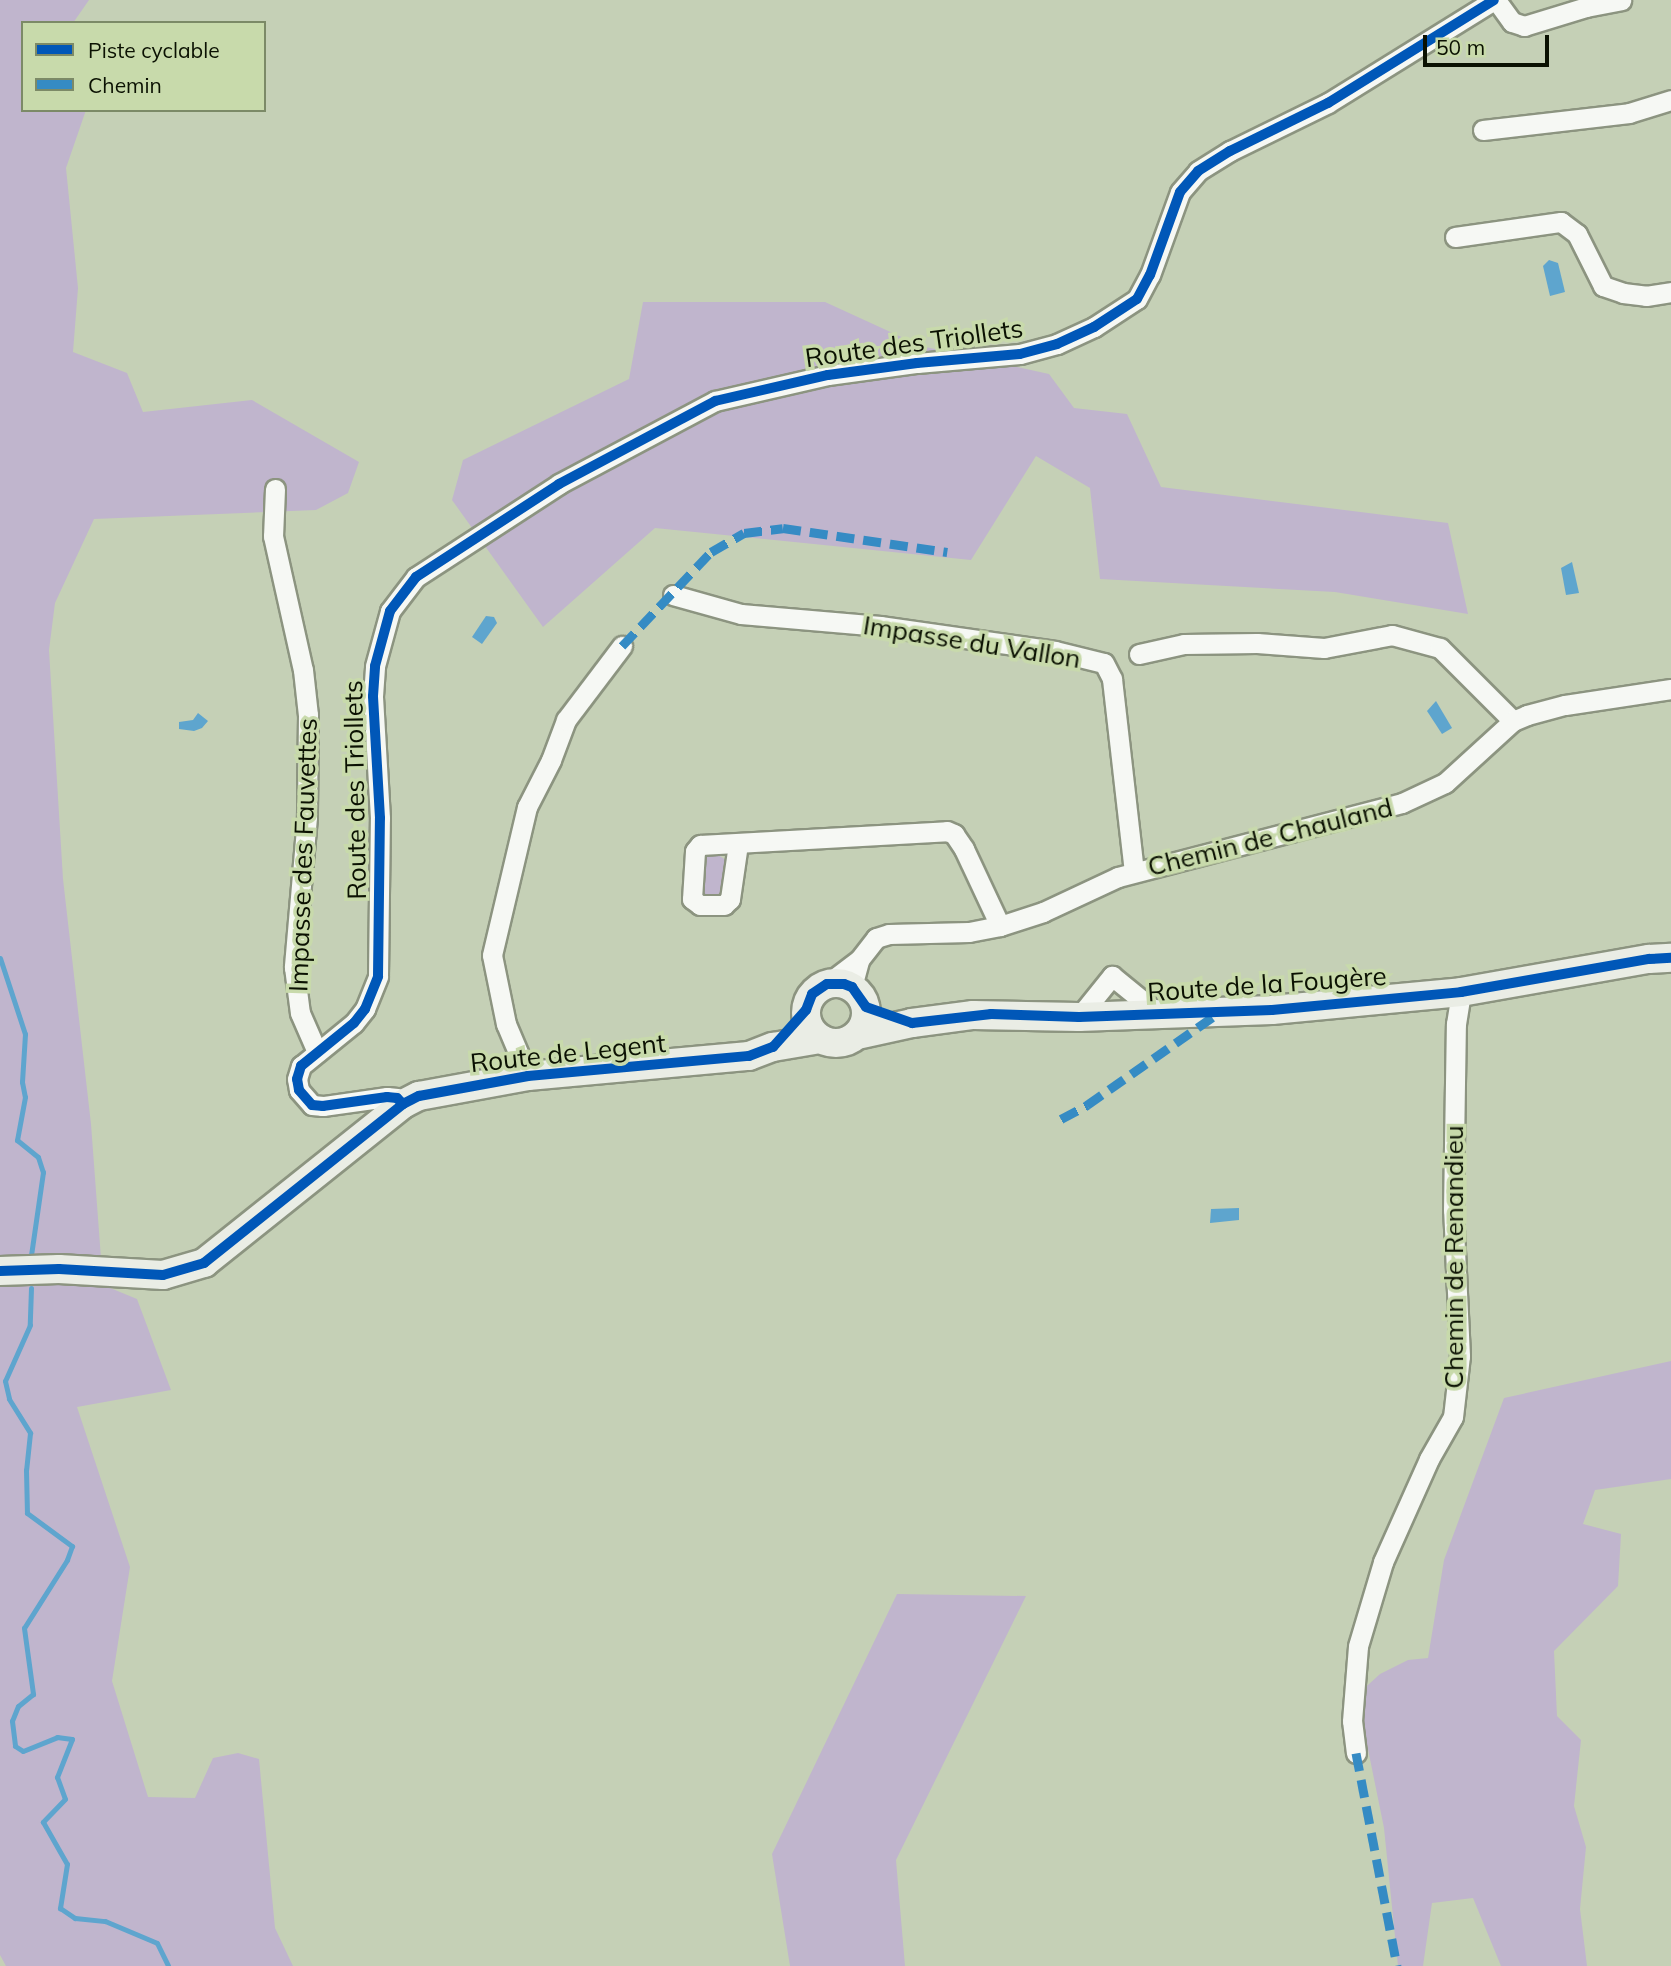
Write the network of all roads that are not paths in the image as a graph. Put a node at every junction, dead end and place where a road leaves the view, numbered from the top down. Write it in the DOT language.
graph roads {
  1 [pos="1495,0"];
  2 [pos="1621,0"];
  3 [pos="1671,100"];
  4 [pos="1483,130"];
  5 [pos="1455,237"];
  6 [pos="1671,292"];
  7 [pos="275,489"];
  8 [pos="673,595"];
  9 [pos="622,646"];
  10 [pos="1139,654"];
  11 [pos="1671,689"];
  12 [pos="1513,721"];
  13 [pos="738,844"];
  14 [pos="1134,872"];
  15 [pos="1000,926"];
  16 [pos="1671,958"];
  17 [pos="1461,992"];
  18 [pos="848,993"];
  19 [pos="806,1010"];
  20 [pos="1159,1014"];
  21 [pos="1079,1017"];
  22 [pos="912,1023"];
  23 [pos="857,1035"];
  24 [pos="820,1039"];
  25 [pos="773,1047"];
  26 [pos="317,1052"];
  27 [pos="528,1076"];
  28 [pos="403,1104"];
  29 [pos="0,1271"];
  30 [pos="1356,1754"];
  1 -- 2 [label="street"];
  1 -- 26 [label="street, Route des Triollets"];
  3 -- 4 [label="street"];
  5 -- 6 [label="street"];
  7 -- 26 [label="street, Impasse des Fauvettes"];
  8 -- 14 [label="street, Impasse du Vallon"];
  9 -- 27 [label="street"];
  10 -- 12 [label="street"];
  11 -- 12 [label="street, Chemin de Chauland"];
  12 -- 14 [label="street, Chemin de Chauland"];
  13 -- 15 [label="street"];
  14 -- 15 [label="street, Chemin de Chauland"];
  15 -- 18 [label="street, Chemin de Chauland"];
  16 -- 17 [label="street, Route de la Fougère"];
  17 -- 20 [label="street, Route de la Fougère"];
  17 -- 30 [label="street, Chemin de Renandieu"];
  18 -- 19 [label="street"];
  18 -- 22 [label="street, Route de la Fougère"];
  18 -- 23 [label="street"];
  19 -- 24 [label="street"];
  19 -- 25 [label="street"];
  20 -- 21 [label="street, Route de la Fougère"];
  20 -- 21 [label="street"];
  21 -- 22 [label="street, Route de la Fougère"];
  22 -- 23 [label="street, Route de la Fougère"];
  23 -- 24 [label="street"];
  24 -- 25 [label="street, Route de Legent"];
  25 -- 27 [label="street, Route de Legent"];
  26 -- 28 [label="street, Route des Triollets"];
  27 -- 28 [label="street, Route de Legent"];
  28 -- 29 [label="street, Route de Legent"];
}
